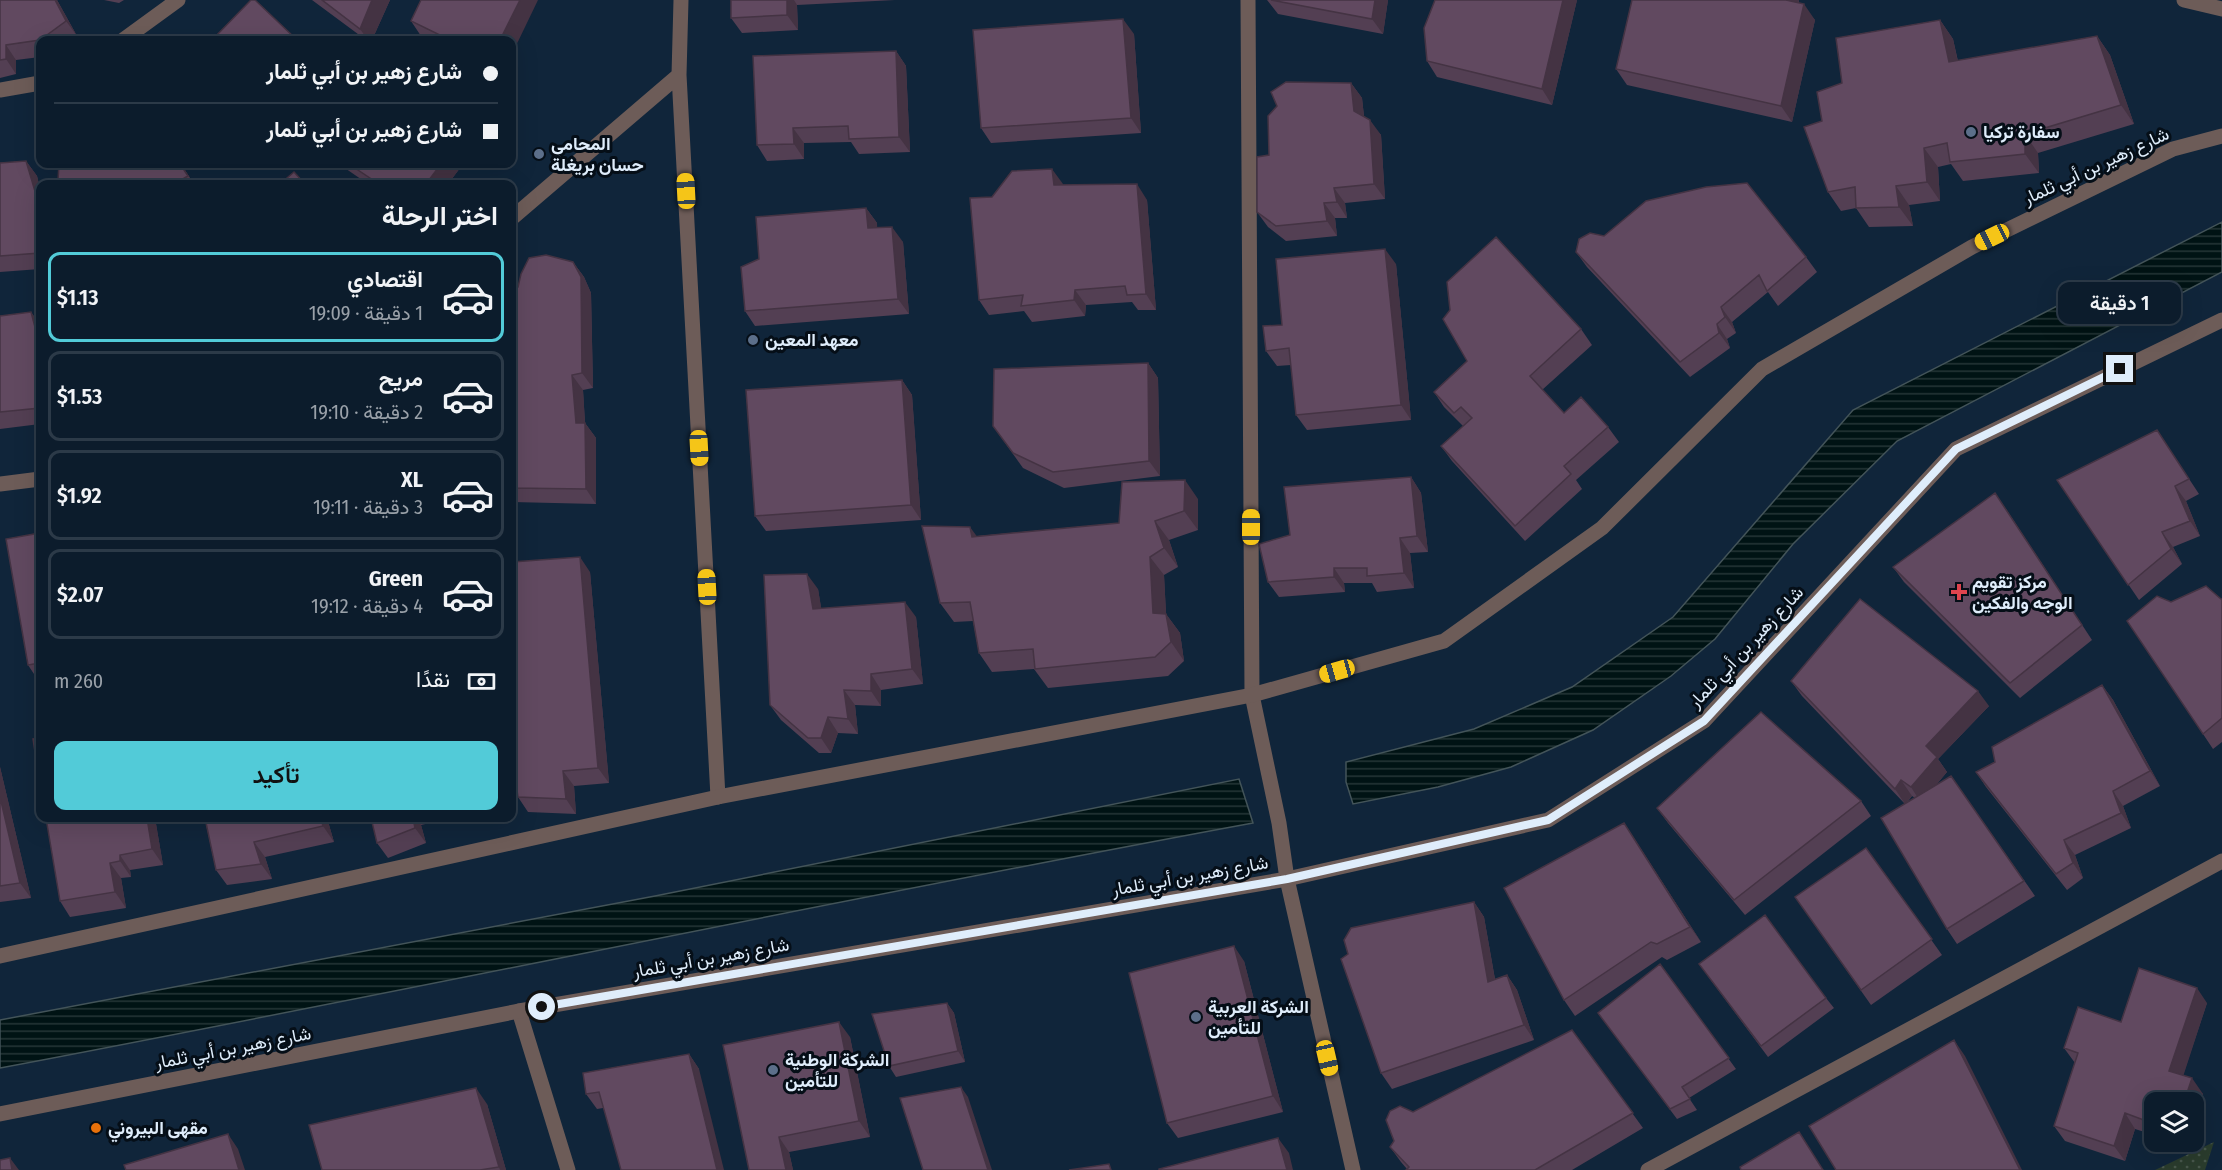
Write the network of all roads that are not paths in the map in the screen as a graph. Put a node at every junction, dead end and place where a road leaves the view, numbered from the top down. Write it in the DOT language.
graph roads {
  1 [pos="178,0"];
  2 [pos="681,0"];
  3 [pos="1248,0"];
  4 [pos="2184,0"];
  5 [pos="2222,9"];
  6 [pos="128,36"];
  7 [pos="679,75"];
  8 [pos="36,84"];
  9 [pos="0,90"];
  10 [pos="2222,136"];
  11 [pos="516,215"];
  12 [pos="2222,320"];
  13 [pos="36,480"];
  14 [pos="0,484"];
  15 [pos="1252,695"];
  16 [pos="718,797"];
  17 [pos="2222,861"];
  18 [pos="1287,879"];
  19 [pos="0,956"];
  20 [pos="519,1011"];
  21 [pos="0,1114"];
  22 [pos="568,1170"];
  23 [pos="1353,1170"];
  24 [pos="1648,1170"];
  1 -- 6 [label="street"];
  2 -- 7 [label="street"];
  3 -- 15 [label="street"];
  4 -- 5 [label="street"];
  7 -- 11 [label="street"];
  7 -- 16 [label="street"];
  8 -- 9 [label="street"];
  10 -- 15 [label="street, شارع زهير بن أبي ثلمار"];
  12 -- 18 [label="street, شارع زهير بن أبي ثلمار"];
  13 -- 14 [label="street"];
  15 -- 16 [label="street, شارع زهير بن أبي ثلمار"];
  15 -- 18 [label="street"];
  16 -- 19 [label="street, شارع زهير بن أبي ثلمار"];
  17 -- 24 [label="street"];
  18 -- 20 [label="street, شارع زهير بن أبي ثلمار"];
  18 -- 23 [label="street"];
  20 -- 21 [label="street, شارع زهير بن أبي ثلمار"];
  20 -- 22 [label="street"];
}
